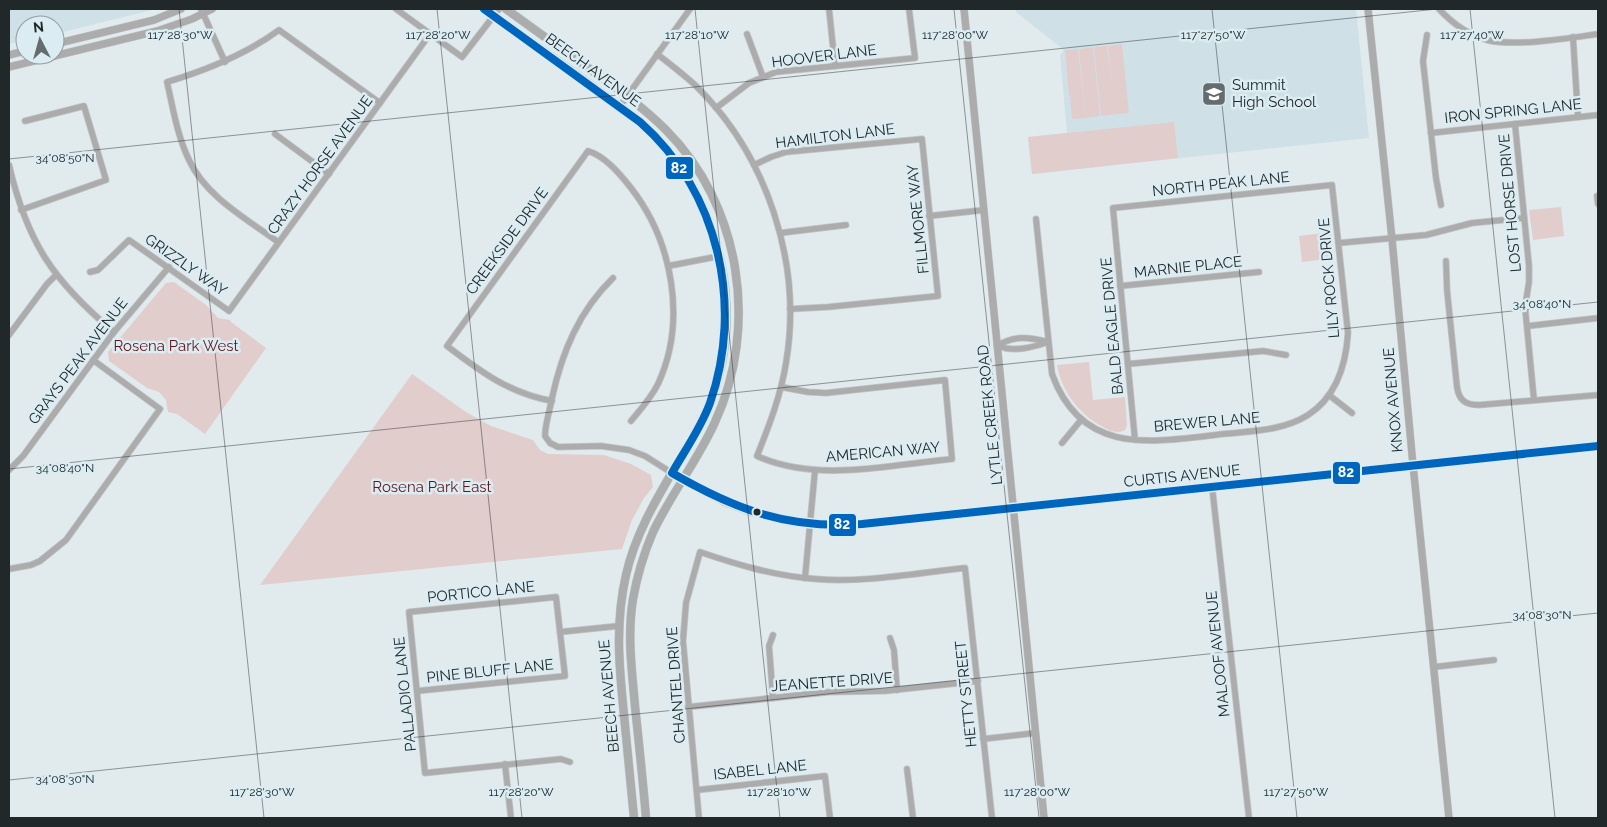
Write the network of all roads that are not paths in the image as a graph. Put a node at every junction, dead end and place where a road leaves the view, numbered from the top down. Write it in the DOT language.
graph roads {
  1 [pos="181,9"];
  2 [pos="212,9"];
  3 [pos="396,9"];
  4 [pos="484,9"];
  5 [pos="499,9"];
  6 [pos="506,9"];
  7 [pos="690,9"];
  8 [pos="829,9"];
  9 [pos="909,9"];
  10 [pos="964,9"];
  11 [pos="1368,9"];
  12 [pos="1440,9"];
  13 [pos="202,11"];
  14 [pos="494,16"];
  15 [pos="430,34"];
  16 [pos="747,34"];
  17 [pos="1598,34"];
  18 [pos="1427,35"];
  19 [pos="1573,37"];
  20 [pos="65,42"];
  21 [pos="657,54"];
  22 [pos="225,62"];
  23 [pos="834,66"];
  24 [pos="9,67"];
  25 [pos="762,77"];
  26 [pos="627,96"];
  27 [pos="380,103"];
  28 [pos="620,106"];
  29 [pos="716,108"];
  30 [pos="1598,115"];
  31 [pos="1578,117"];
  32 [pos="26,121"];
  33 [pos="1515,124"];
  34 [pos="1431,133"];
  35 [pos="274,134"];
  36 [pos="922,139"];
  37 [pos="9,165"];
  38 [pos="754,165"];
  39 [pos="329,174"];
  40 [pos="1332,185"];
  41 [pos="1597,196"];
  42 [pos="1598,204"];
  43 [pos="1441,205"];
  44 [pos="1113,208"];
  45 [pos="21,210"];
  46 [pos="984,210"];
  47 [pos="930,216"];
  48 [pos="1524,218"];
  49 [pos="1036,219"];
  50 [pos="846,225"];
  51 [pos="780,233"];
  52 [pos="1392,239"];
  53 [pos="278,242"];
  54 [pos="1339,243"];
  55 [pos="720,256"];
  56 [pos="1446,261"];
  57 [pos="668,266"];
  58 [pos="169,267"];
  59 [pos="90,272"];
  60 [pos="1259,272"];
  61 [pos="56,275"];
  62 [pos="613,278"];
  63 [pos="1120,286"];
  64 [pos="790,309"];
  65 [pos="229,311"];
  66 [pos="1598,318"];
  67 [pos="1528,326"];
  68 [pos="114,332"];
  69 [pos="9,335"];
  70 [pos="1048,342"];
  71 [pos="997,346"];
  72 [pos="1286,355"];
  73 [pos="93,360"];
  74 [pos="1128,364"];
  75 [pos="781,386"];
  76 [pos="1329,395"];
  77 [pos="1598,395"];
  78 [pos="1534,400"];
  79 [pos="552,401"];
  80 [pos="1352,413"];
  81 [pos="1081,420"];
  82 [pos="631,421"];
  83 [pos="1135,440"];
  84 [pos="1062,443"];
  85 [pos="1598,446"];
  86 [pos="1413,465"];
  87 [pos="9,470"];
  88 [pos="815,470"];
  89 [pos="672,472"];
  90 [pos="683,479"];
  91 [pos="1212,486"];
  92 [pos="1013,509"];
  93 [pos="810,525"];
  94 [pos="9,569"];
  95 [pos="805,578"];
  96 [pos="409,612"];
  97 [pos="618,626"];
  98 [pos="560,632"];
  99 [pos="773,635"];
  100 [pos="890,638"];
  101 [pos="1494,660"];
  102 [pos="1434,667"];
  103 [pos="978,681"];
  104 [pos="897,690"];
  105 [pos="417,691"];
  106 [pos="773,698"];
  107 [pos="688,707"];
  108 [pos="1034,733"];
  109 [pos="983,739"];
  110 [pos="570,762"];
  111 [pos="505,764"];
  112 [pos="907,769"];
  113 [pos="696,790"];
  114 [pos="511,818"];
  115 [pos="634,818"];
  116 [pos="646,818"];
  117 [pos="699,818"];
  118 [pos="830,818"];
  119 [pos="913,818"];
  120 [pos="992,818"];
  121 [pos="1044,818"];
  122 [pos="1248,818"];
  123 [pos="1449,818"];
  1 -- 20 [label="street"];
  2 -- 13 [label="street"];
  3 -- 15 [label="street"];
  4 -- 14 [label="main road, BEECH AVENUE"];
  5 -- 14 [label="street"];
  6 -- 26 [label="main road, BEECH AVENUE"];
  7 -- 21 [label="street"];
  8 -- 23 [label="street"];
  9 -- 23 [label="street, HOOVER LANE"];
  10 -- 46 [label="street, LYTLE CREEK ROAD"];
  11 -- 52 [label="street, KNOX AVENUE"];
  12 -- 19 [label="street"];
  13 -- 22 [label="street"];
  13 -- 24 [label="street"];
  14 -- 15 [label="street"];
  14 -- 28 [label="main road, BEECH AVENUE"];
  15 -- 27 [label="street, CRAZY HORSE AVENUE"];
  16 -- 25 [label="street"];
  17 -- 19 [label="street"];
  18 -- 34 [label="street"];
  19 -- 31 [label="street"];
  21 -- 26 [label="street"];
  21 -- 29 [label="street"];
  22 -- 27 [label="street"];
  22 -- 53 [label="street"];
  23 -- 25 [label="street, HOOVER LANE"];
  25 -- 29 [label="street, HOOVER LANE"];
  26 -- 28 [label="street"];
  26 -- 90 [label="main road, BEECH AVENUE"];
  27 -- 39 [label="street, CRAZY HORSE AVENUE"];
  28 -- 55 [label="main road, BEECH AVENUE"];
  29 -- 38 [label="street"];
  30 -- 31 [label="street, IRON SPRING LANE"];
  31 -- 33 [label="street, IRON SPRING LANE"];
  32 -- 45 [label="street"];
  33 -- 34 [label="street, IRON SPRING LANE"];
  33 -- 48 [label="street, LOST HORSE DRIVE"];
  34 -- 43 [label="street"];
  35 -- 39 [label="street"];
  36 -- 38 [label="street, HAMILTON LANE"];
  36 -- 47 [label="street, FILLMORE WAY"];
  37 -- 45 [label="street"];
  38 -- 51 [label="street"];
  39 -- 53 [label="street, CRAZY HORSE AVENUE"];
  40 -- 44 [label="street, NORTH PEAK LANE"];
  40 -- 54 [label="street, LILY ROCK DRIVE"];
  41 -- 42 [label="street"];
  44 -- 63 [label="street, BALD EAGLE DRIVE"];
  45 -- 61 [label="street"];
  46 -- 47 [label="street"];
  46 -- 71 [label="street, LYTLE CREEK ROAD"];
  47 -- 64 [label="street, FILLMORE WAY"];
  48 -- 52 [label="street"];
  48 -- 67 [label="street, LOST HORSE DRIVE"];
  49 -- 70 [label="street"];
  50 -- 51 [label="street"];
  51 -- 64 [label="street"];
  52 -- 54 [label="street"];
  52 -- 86 [label="street, KNOX AVENUE"];
  53 -- 65 [label="street, CRAZY HORSE AVENUE"];
  54 -- 76 [label="street, LILY ROCK DRIVE"];
  55 -- 57 [label="street"];
  55 -- 89 [label="main road, BEECH AVENUE"];
  56 -- 78 [label="street"];
  57 -- 79 [label="street, CREEKSIDE DRIVE"];
  57 -- 82 [label="street"];
  58 -- 59 [label="street, GRIZZLY WAY"];
  58 -- 65 [label="street, GRIZZLY WAY"];
  58 -- 68 [label="street, GRAYS PEAK AVENUE"];
  60 -- 63 [label="street, MARNIE PLACE"];
  61 -- 68 [label="street"];
  61 -- 69 [label="street"];
  62 -- 79 [label="street"];
  63 -- 74 [label="street, BALD EAGLE DRIVE"];
  64 -- 75 [label="street"];
  66 -- 67 [label="street"];
  67 -- 78 [label="street, LOST HORSE DRIVE"];
  68 -- 73 [label="street, GRAYS PEAK AVENUE"];
  70 -- 71 [label="street"];
  70 -- 71 [label="street"];
  70 -- 81 [label="street"];
  71 -- 92 [label="street, LYTLE CREEK ROAD"];
  72 -- 74 [label="street"];
  73 -- 87 [label="street, GRAYS PEAK AVENUE"];
  73 -- 94 [label="street"];
  74 -- 83 [label="street, BALD EAGLE DRIVE"];
  75 -- 88 [label="street, AMERICAN WAY"];
  75 -- 88 [label="street, AMERICAN WAY"];
  76 -- 80 [label="street"];
  76 -- 83 [label="street, BREWER LANE"];
  77 -- 78 [label="street"];
  79 -- 89 [label="street, CURTIS AVENUE"];
  81 -- 83 [label="street, BREWER LANE"];
  81 -- 84 [label="street"];
  85 -- 86 [label="street, CURTIS AVENUE"];
  86 -- 91 [label="street, CURTIS AVENUE"];
  86 -- 102 [label="street, KNOX AVENUE"];
  88 -- 93 [label="street"];
  89 -- 90 [label="street, CURTIS AVENUE"];
  89 -- 97 [label="main road, BEECH AVENUE"];
  90 -- 93 [label="street, CURTIS AVENUE"];
  90 -- 116 [label="main road, BEECH AVENUE"];
  91 -- 92 [label="street, CURTIS AVENUE"];
  91 -- 122 [label="street, MALOOF AVENUE"];
  92 -- 93 [label="street, CURTIS AVENUE"];
  92 -- 108 [label="street, LYTLE CREEK ROAD"];
  93 -- 95 [label="street"];
  95 -- 103 [label="street, HETTY STREET"];
  95 -- 107 [label="street, CHANTEL DRIVE"];
  96 -- 98 [label="street, PORTICO LANE"];
  96 -- 105 [label="street, PALLADIO LANE"];
  97 -- 98 [label="street"];
  97 -- 115 [label="main road, BEECH AVENUE"];
  98 -- 105 [label="street, PINE BLUFF LANE"];
  99 -- 106 [label="street"];
  100 -- 104 [label="street"];
  101 -- 102 [label="street"];
  102 -- 123 [label="street, KNOX AVENUE"];
  103 -- 104 [label="street, JEANETTE DRIVE"];
  103 -- 109 [label="street, HETTY STREET"];
  104 -- 106 [label="street, JEANETTE DRIVE"];
  105 -- 111 [label="street, PALLADIO LANE"];
  106 -- 107 [label="street, JEANETTE DRIVE"];
  107 -- 113 [label="street, CHANTEL DRIVE"];
  108 -- 109 [label="street"];
  108 -- 121 [label="street, LYTLE CREEK ROAD"];
  109 -- 120 [label="street, HETTY STREET"];
  110 -- 111 [label="street"];
  111 -- 114 [label="street"];
  112 -- 119 [label="street"];
  113 -- 117 [label="street, CHANTEL DRIVE"];
  113 -- 118 [label="street, ISABEL LANE"];
}
